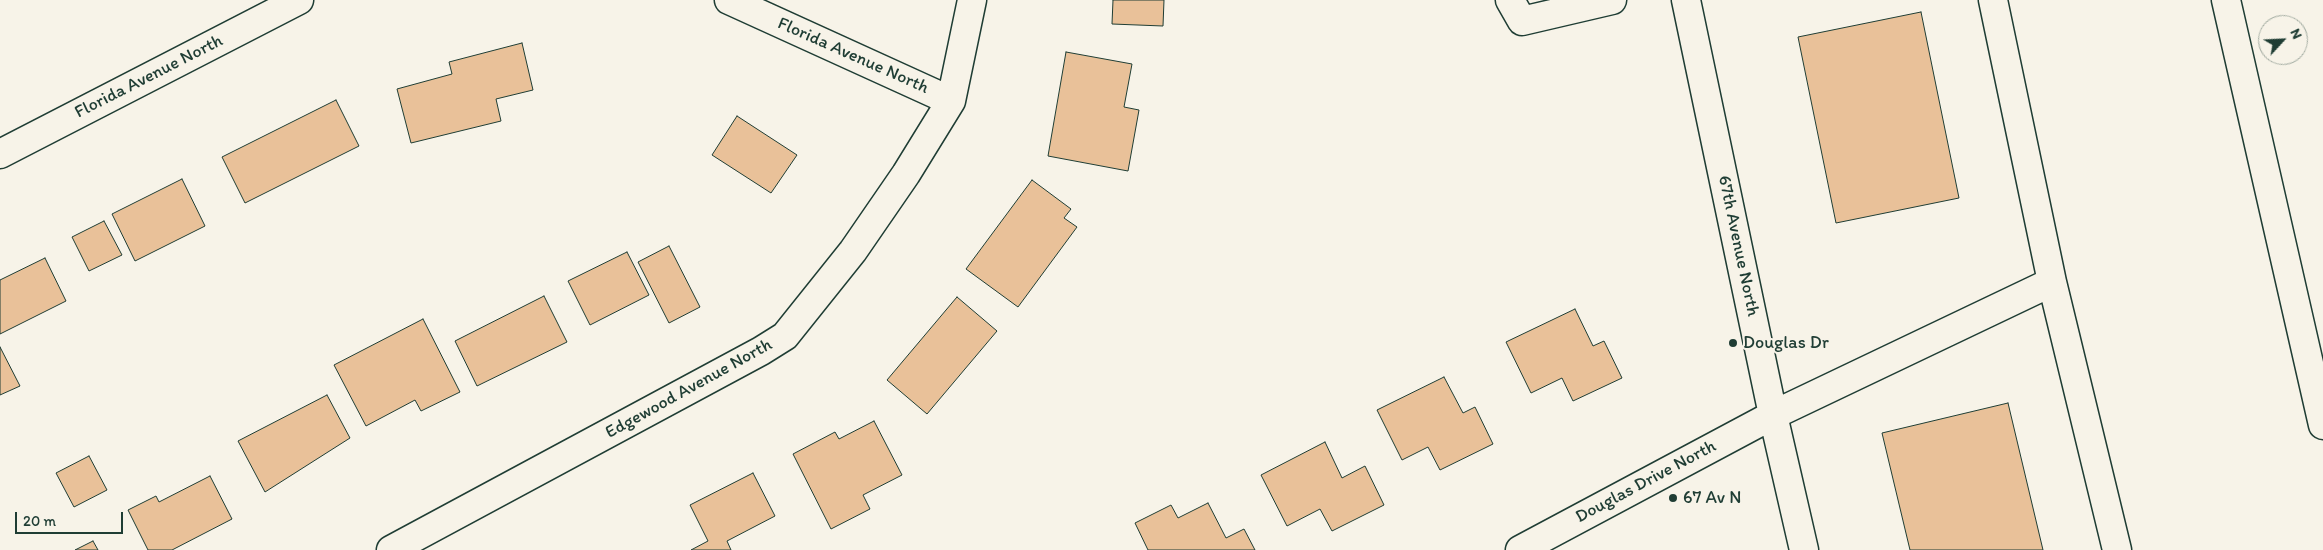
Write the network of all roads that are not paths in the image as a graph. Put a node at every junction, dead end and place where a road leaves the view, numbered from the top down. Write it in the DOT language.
graph roads {
  1 [pos="298,0"];
  2 [pos="729,0"];
  3 [pos="972,0"];
  4 [pos="1510,0"];
  5 [pos="1612,0"];
  6 [pos="1686,0"];
  7 [pos="1993,0"];
  8 [pos="2226,0"];
  9 [pos="950,100"];
  10 [pos="0,154"];
  11 [pos="2052,282"];
  12 [pos="1773,415"];
  13 [pos="2323,425"];
  14 [pos="391,550"];
  15 [pos="1520,550"];
  16 [pos="1804,550"];
  17 [pos="2117,550"];
  1 -- 10 [label="main road, Florida Avenue North"];
  2 -- 9 [label="main road, Florida Avenue North"];
  3 -- 9 [label="main road, Edgewood Avenue North"];
  4 -- 5 [label="main road"];
  6 -- 12 [label="main road, 67th Avenue North"];
  7 -- 11 [label="main road"];
  8 -- 13 [label="main road"];
  9 -- 14 [label="main road, Edgewood Avenue North"];
  11 -- 12 [label="main road, Douglas Drive North"];
  11 -- 17 [label="main road"];
  12 -- 15 [label="main road, Douglas Drive North"];
  12 -- 16 [label="main road, 67th Avenue North"];
}
